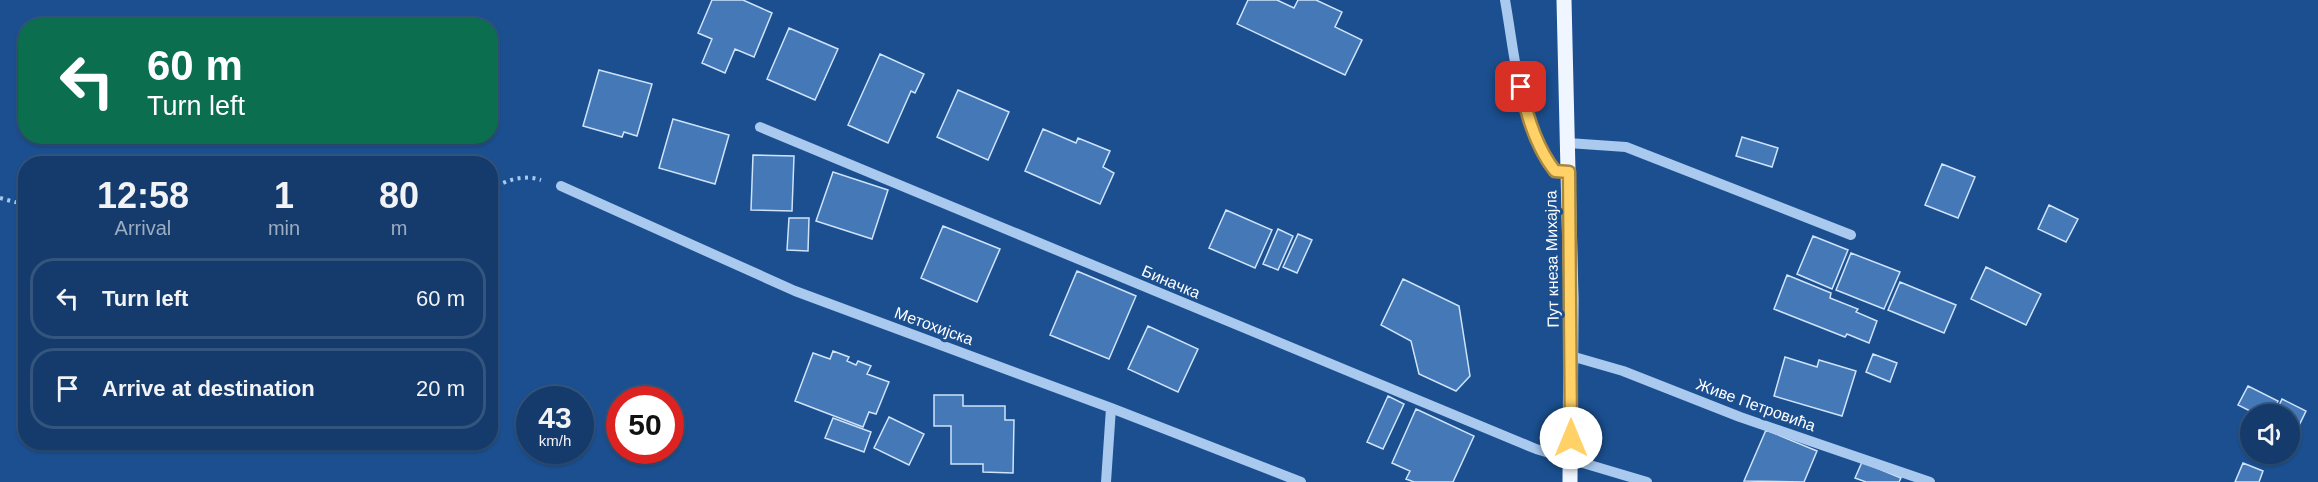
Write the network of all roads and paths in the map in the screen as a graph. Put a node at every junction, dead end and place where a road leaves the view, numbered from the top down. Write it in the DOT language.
graph roads {
  1 [pos="1505,0"];
  2 [pos="1564,0"];
  3 [pos="760,128"];
  4 [pos="1568,144"];
  5 [pos="1569,172"];
  6 [pos="498,186"];
  7 [pos="561,186"];
  8 [pos="0,198"];
  9 [pos="18,203"];
  10 [pos="1851,235"];
  11 [pos="1571,356"];
  12 [pos="1111,408"];
  13 [pos="1571,459"];
  14 [pos="1106,482"];
  15 [pos="1301,482"];
  16 [pos="1570,482"];
  17 [pos="1647,482"];
  18 [pos="1930,482"];
  1 -- 5 [label="street"];
  2 -- 4 [label="main road, Пут кнеза Михајла"];
  3 -- 13 [label="street, Биначка"];
  4 -- 5 [label="main road, Пут кнеза Михајла"];
  4 -- 10 [label="street"];
  5 -- 11 [label="main road, Пут кнеза Михајла"];
  6 -- 7 [label="path"];
  7 -- 12 [label="street, Метохијска"];
  8 -- 9 [label="path"];
  11 -- 13 [label="main road, Пут кнеза Михајла"];
  11 -- 18 [label="street, Живе Петровића"];
  12 -- 14 [label="street"];
  12 -- 15 [label="street, Метохијска"];
  13 -- 16 [label="main road, Пут кнеза Михајла"];
  13 -- 17 [label="street, Биначка"];
}
